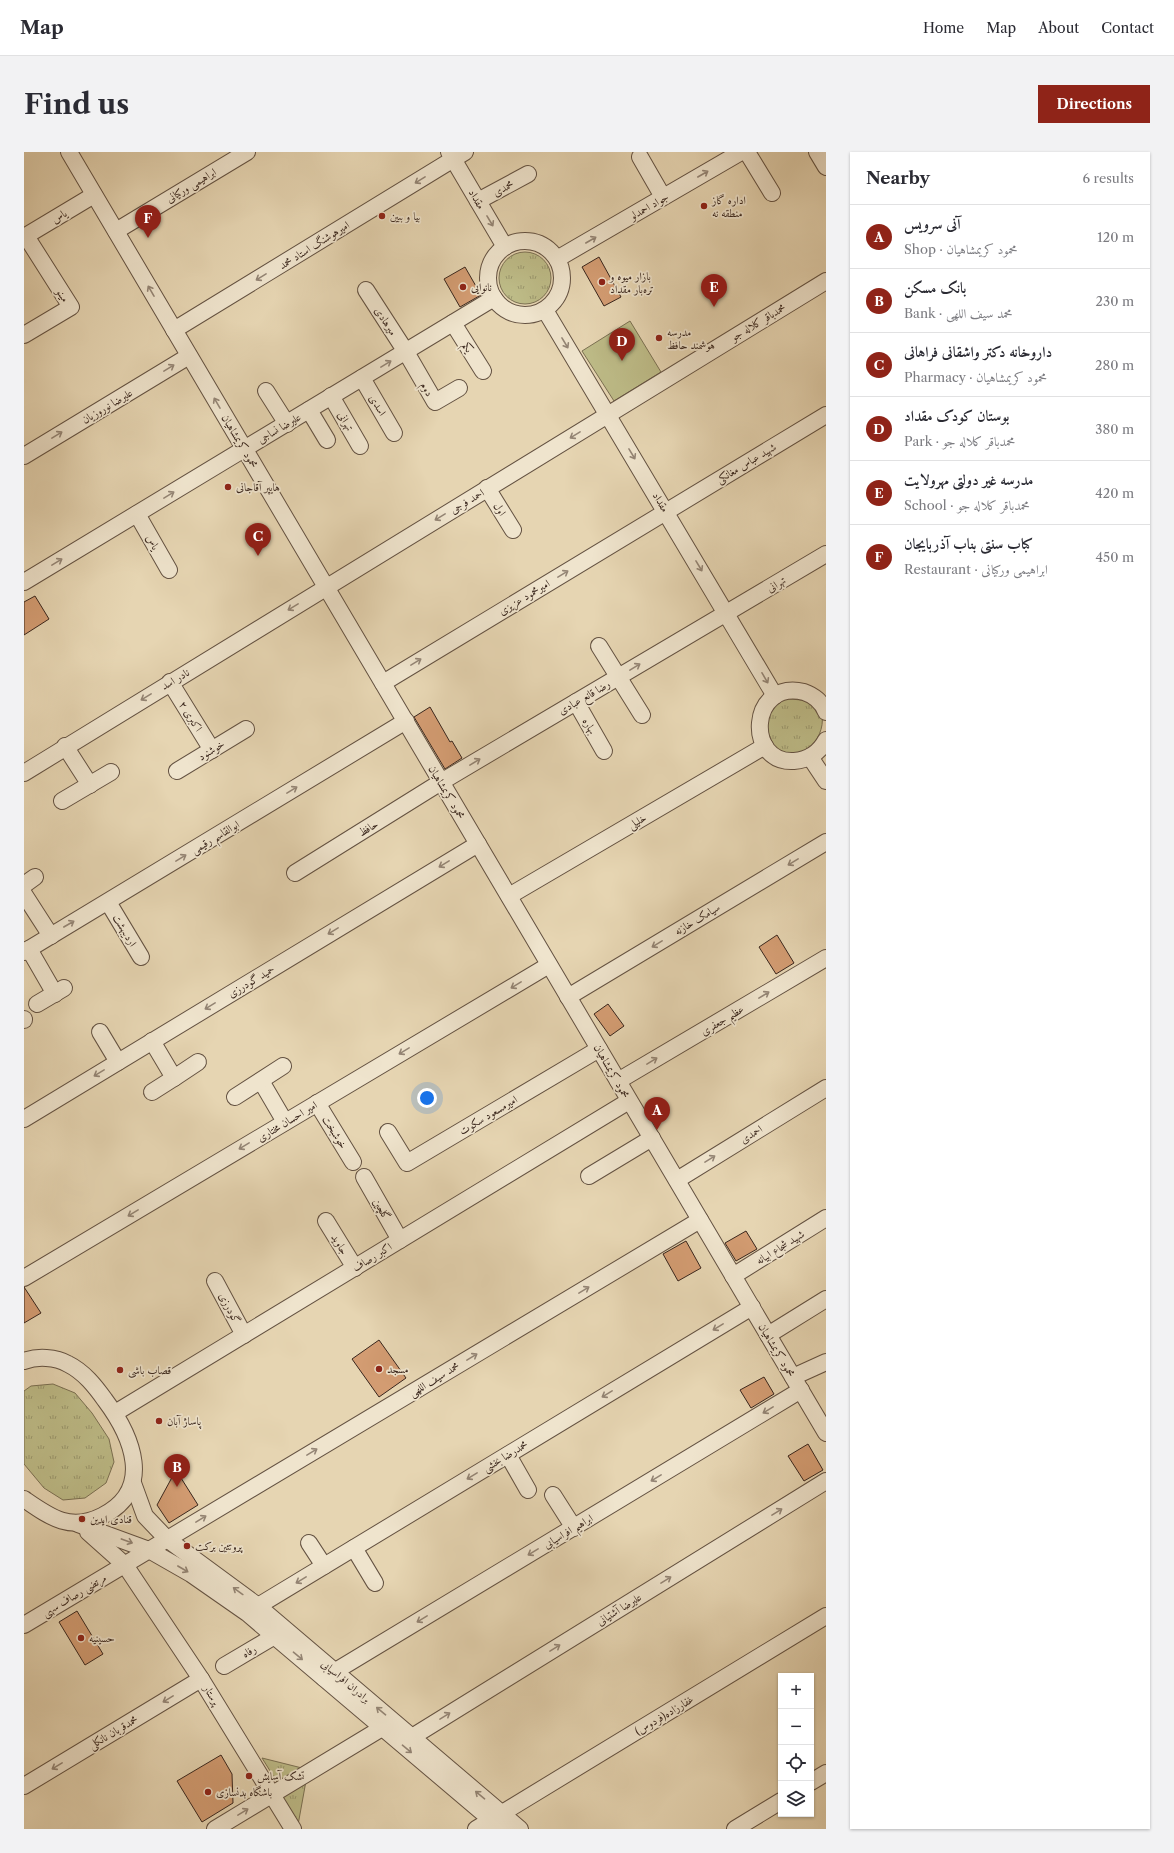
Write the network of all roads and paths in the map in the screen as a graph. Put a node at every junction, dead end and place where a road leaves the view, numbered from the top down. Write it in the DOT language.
graph roads {
  1 [pos="69,152"];
  2 [pos="247,152"];
  3 [pos="741,152"];
  4 [pos="747,152"];
  5 [pos="817,152"];
  6 [pos="456,154"];
  7 [pos="640,157"];
  8 [pos="826,168"];
  9 [pos="528,174"];
  10 [pos="772,193"];
  11 [pos="94,195"];
  12 [pos="663,197"];
  13 [pos="478,201"];
  14 [pos="116,231"];
  15 [pos="25,236"];
  16 [pos="506,247"];
  17 [pos="557,260"];
  18 [pos="826,281"];
  19 [pos="366,290"];
  20 [pos="494,298"];
  21 [pos="545,310"];
  22 [pos="453,323"];
  23 [pos="174,330"];
  24 [pos="24,335"];
  25 [pos="406,352"];
  26 [pos="189,356"];
  27 [pos="483,371"];
  28 [pos="362,378"];
  29 [pos="459,388"];
  30 [pos="266,390"];
  31 [pos="331,396"];
  32 [pos="308,410"];
  33 [pos="608,414"];
  34 [pos="826,415"];
  35 [pos="286,424"];
  36 [pos="394,433"];
  37 [pos="327,440"];
  38 [pos="360,446"];
  39 [pos="244,449"];
  40 [pos="24,456"];
  41 [pos="487,488"];
  42 [pos="666,511"];
  43 [pos="137,514"];
  44 [pos="512,530"];
  45 [pos="826,554"];
  46 [pos="169,570"];
  47 [pos="24,582"];
  48 [pos="326,587"];
  49 [pos="727,613"];
  50 [pos="599,646"];
  51 [pos="619,677"];
  52 [pos="170,682"];
  53 [pos="383,683"];
  54 [pos="775,696"];
  55 [pos="576,702"];
  56 [pos="826,710"];
  57 [pos="642,715"];
  58 [pos="406,721"];
  59 [pos="246,729"];
  60 [pos="826,740"];
  61 [pos="65,746"];
  62 [pos="765,746"];
  63 [pos="212,750"];
  64 [pos="604,751"];
  65 [pos="810,757"];
  66 [pos="177,771"];
  67 [pos="111,772"];
  68 [pos="24,773"];
  69 [pos="826,781"];
  70 [pos="441,782"];
  71 [pos="90,784"];
  72 [pos="62,801"];
  73 [pos="826,842"];
  74 [pos="478,844"];
  75 [pos="295,873"];
  76 [pos="24,894"];
  77 [pos="509,896"];
  78 [pos="108,902"];
  79 [pos="51,936"];
  80 [pos="26,950"];
  81 [pos="141,957"];
  82 [pos="826,958"];
  83 [pos="549,965"];
  84 [pos="568,997"];
  85 [pos="37,1004"];
  86 [pos="100,1032"];
  87 [pos="152,1042"];
  88 [pos="599,1049"];
  89 [pos="118,1062"];
  90 [pos="198,1062"];
  91 [pos="283,1066"];
  92 [pos="174,1078"];
  93 [pos="261,1081"];
  94 [pos="618,1081"];
  95 [pos="826,1088"];
  96 [pos="152,1092"];
  97 [pos="235,1097"];
  98 [pos="629,1101"];
  99 [pos="316,1103"];
  100 [pos="24,1119"];
  101 [pos="285,1122"];
  102 [pos="388,1132"];
  103 [pos="652,1138"];
  104 [pos="353,1162"];
  105 [pos="589,1176"];
  106 [pos="364,1177"];
  107 [pos="677,1180"];
  108 [pos="826,1218"];
  109 [pos="700,1220"];
  110 [pos="326,1221"];
  111 [pos="400,1240"];
  112 [pos="355,1268"];
  113 [pos="733,1276"];
  114 [pos="24,1278"];
  115 [pos="215,1281"];
  116 [pos="826,1299"];
  117 [pos="752,1307"];
  118 [pos="244,1335"];
  119 [pos="768,1335"];
  120 [pos="24,1361"];
  121 [pos="826,1362"];
  122 [pos="797,1383"];
  123 [pos="115,1413"];
  124 [pos="826,1433"];
  125 [pos="508,1455"];
  126 [pos="826,1481"];
  127 [pos="133,1483"];
  128 [pos="528,1490"];
  129 [pos="553,1495"];
  130 [pos="24,1499"];
  131 [pos="78,1524"];
  132 [pos="574,1528"];
  133 [pos="167,1539"];
  134 [pos="309,1543"];
  135 [pos="354,1548"];
  136 [pos="149,1550"];
  137 [pos="125,1565"];
  138 [pos="324,1566"];
  139 [pos="375,1583"];
  140 [pos="258,1606"];
  141 [pos="826,1616"];
  142 [pos="24,1625"];
  143 [pos="280,1633"];
  144 [pos="224,1666"];
  145 [pos="329,1675"];
  146 [pos="202,1679"];
  147 [pos="382,1728"];
  148 [pos="412,1737"];
  149 [pos="826,1773"];
  150 [pos="813,1781"];
  151 [pos="24,1786"];
  152 [pos="272,1794"];
  153 [pos="778,1803"];
  154 [pos="498,1821"];
  155 [pos="214,1829"];
  156 [pos="294,1829"];
  157 [pos="476,1829"];
  158 [pos="520,1829"];
  159 [pos="735,1829"];
  1 -- 11 [label="street, محمود کریمشاهیان"];
  2 -- 14 [label="street, ابراهیمی ورکیانی"];
  12 -- 3 [label="street, جواد احمدلو, one-way"];
  4 -- 10 [label="street"];
  5 -- 8 [label="street"];
  6 -- 13 [label="street, مقداد"];
  6 -- 23 [label="street, امیرهوشنگ استاد محمد, one-way"];
  7 -- 12 [label="street"];
  9 -- 13 [label="street, محمدی"];
  11 -- 14 [label="street, محمود کریمشاهیان"];
  11 -- 15 [label="street, یاس"];
  17 -- 12 [label="street, جواد احمدلو, one-way"];
  13 -- 16 [label="street, مقداد, one-way"];
  23 -- 14 [label="street, محمود کریمشاهیان, one-way"];
  15 -- 24 [label="street, مینو"];
  16 -- 17 [label="street"];
  16 -- 20 [label="street"];
  17 -- 21 [label="street"];
  18 -- 33 [label="street, محمدباقر کلاله جو"];
  19 -- 25 [label="street, میرهادی"];
  20 -- 21 [label="street"];
  20 -- 22 [label="street, علیرضا نساجی"];
  21 -- 33 [label="street, مقداد, one-way"];
  22 -- 25 [label="street, علیرضا نساجی"];
  22 -- 27 [label="street, یکم"];
  23 -- 26 [label="street, محمود کریمشاهیان"];
  28 -- 25 [label="street, علیرضا نساجی, one-way"];
  25 -- 29 [label="street, دوم"];
  39 -- 26 [label="street, محمود کریمشاهیان, one-way"];
  40 -- 26 [label="street, علیرضا نوروزیان, one-way"];
  28 -- 31 [label="street, علیرضا نساجی"];
  28 -- 36 [label="street, اسدی"];
  30 -- 35 [label="street"];
  31 -- 32 [label="street, علیرضا نساجی"];
  31 -- 38 [label="street, تهرانی"];
  32 -- 35 [label="street, علیرضا نساجی"];
  32 -- 37 [label="street"];
  33 -- 41 [label="street, احمد فرجی, one-way"];
  33 -- 42 [label="street, مقداد, one-way"];
  34 -- 42 [label="street, شهید عباس مغانکی"];
  35 -- 39 [label="street, علیرضا نساجی"];
  43 -- 39 [label="street, علیرضا نساجی, one-way"];
  39 -- 48 [label="street, محمود کریمشاهیان"];
  41 -- 44 [label="street, اول"];
  41 -- 48 [label="street, احمد فرجی, one-way"];
  42 -- 49 [label="street, مقداد, one-way"];
  53 -- 42 [label="street, امیرمحمود عزیزی, one-way"];
  43 -- 46 [label="street, یاس"];
  47 -- 43 [label="street, علیرضا نساجی, one-way"];
  45 -- 49 [label="street, تهرانی"];
  48 -- 52 [label="street, نادر اسد, one-way"];
  48 -- 53 [label="street, محمود کریمشاهیان"];
  51 -- 49 [label="street, رضا قانع عبادی, one-way"];
  49 -- 54 [label="street, مقداد, one-way"];
  50 -- 51 [label="street"];
  51 -- 55 [label="street, رضا قانع عبادی"];
  51 -- 57 [label="street"];
  52 -- 61 [label="street, نادر اسد, one-way"];
  52 -- 63 [label="street, اکبری ۲"];
  53 -- 58 [label="street, محمود کریمشاهیان"];
  54 -- 56 [label="street"];
  54 -- 62 [label="street"];
  55 -- 64 [label="street, بهاره"];
  70 -- 55 [label="street, رضا قانع عبادی, one-way"];
  58 -- 70 [label="street, محمود کریمشاهیان"];
  78 -- 58 [label="street, ابوالقاسم رقیمی, one-way"];
  59 -- 63 [label="street, خوشنود"];
  60 -- 65 [label="street"];
  61 -- 68 [label="street, نادر اسد"];
  61 -- 71 [label="street"];
  62 -- 65 [label="street"];
  62 -- 77 [label="street, خلیلی"];
  63 -- 66 [label="street, خوشنود"];
  65 -- 69 [label="street"];
  67 -- 71 [label="street"];
  70 -- 74 [label="street, محمود کریمشاهیان"];
  70 -- 75 [label="street, حافظ"];
  71 -- 72 [label="street"];
  73 -- 84 [label="street, سیامک خازنه, one-way"];
  74 -- 77 [label="street, محمود کریمشاهیان"];
  74 -- 87 [label="street, حمید گودرزی, one-way"];
  76 -- 79 [label="street"];
  77 -- 83 [label="street, محمود کریمشاهیان"];
  79 -- 78 [label="street, ابوالقاسم رقیمی, one-way"];
  78 -- 81 [label="street, اردیبهشت"];
  79 -- 80 [label="street, ابوالقاسم رقیمی"];
  80 -- 85 [label="street"];
  94 -- 82 [label="street, عظیم جعفری, one-way"];
  83 -- 84 [label="street, محمود کریمشاهیان"];
  83 -- 99 [label="street, امیر احسان مختاری, one-way"];
  84 -- 88 [label="street, محمود کریمشاهیان"];
  86 -- 89 [label="street"];
  87 -- 89 [label="street, حمید گودرزی"];
  87 -- 92 [label="street"];
  88 -- 94 [label="street, محمود کریمشاهیان"];
  88 -- 102 [label="street, امیرمسعود سکوت"];
  89 -- 100 [label="street, حمید گودرزی, one-way"];
  90 -- 92 [label="street"];
  91 -- 93 [label="street"];
  92 -- 96 [label="street"];
  93 -- 97 [label="street"];
  93 -- 101 [label="street"];
  94 -- 98 [label="street, محمود کریمشاهیان"];
  107 -- 95 [label="street, احمدی, one-way"];
  98 -- 103 [label="street, محمود کریمشاهیان"];
  98 -- 111 [label="street, اکبر رصاف"];
  99 -- 101 [label="street, امیر احسان مختاری"];
  99 -- 104 [label="street, خوشبخت"];
  101 -- 114 [label="street, امیر احسان مختاری, one-way"];
  103 -- 105 [label="street"];
  103 -- 107 [label="street, محمود کریمشاهیان"];
  106 -- 111 [label="street, گلچین"];
  107 -- 109 [label="street, محمود کریمشاهیان"];
  108 -- 113 [label="street, شهید شجاع ابیانه"];
  109 -- 113 [label="street, محمود کریمشاهیان"];
  133 -- 109 [label="street, محمد سیف اللهی, one-way"];
  110 -- 112 [label="street, جاوید"];
  111 -- 112 [label="street, اکبر رصاف"];
  112 -- 118 [label="street, اکبر رصاف"];
  113 -- 117 [label="street, محمود کریمشاهیان"];
  115 -- 118 [label="street, گودرزی"];
  116 -- 119 [label="street"];
  117 -- 119 [label="street, محمود کریمشاهیان"];
  117 -- 125 [label="street, محمدرضا بخشی, one-way"];
  118 -- 123 [label="street, اکبر رصاف"];
  119 -- 122 [label="street, محمود کریمشاهیان"];
  120 -- 123 [label="street"];
  121 -- 122 [label="street, ابراهیم افراسیابی"];
  122 -- 124 [label="street, محمود کریمشاهیان"];
  122 -- 132 [label="street, ابراهیم افراسیابی, one-way"];
  123 -- 127 [label="street"];
  125 -- 128 [label="street"];
  125 -- 135 [label="street, محمدرضا بخشی, one-way"];
  148 -- 126 [label="street, علیرضا آشتیانی, one-way"];
  127 -- 131 [label="street"];
  127 -- 133 [label="street, برادران افراسیابی"];
  129 -- 132 [label="street"];
  130 -- 131 [label="street, برادران افراسیابی"];
  131 -- 136 [label="street, برادران افراسیابی, one-way"];
  131 -- 137 [label="street, پرستار"];
  132 -- 145 [label="street, ابراهیم افراسیابی, one-way"];
  133 -- 136 [label="street, محمد سیف اللهی"];
  140 -- 133 [label="street, برادران افراسیابی, one-way"];
  134 -- 138 [label="street"];
  135 -- 138 [label="street, محمدرضا بخشی"];
  135 -- 139 [label="street"];
  136 -- 137 [label="street, مرتضی رصاف سهی"];
  136 -- 143 [label="street, برادران افراسیابی, one-way"];
  137 -- 142 [label="street, مرتضی رصاف سهی"];
  137 -- 146 [label="street, پرستار"];
  138 -- 140 [label="street, محمدرضا بخشی, one-way"];
  140 -- 143 [label="street, برادران افراسیابی"];
  141 -- 154 [label="street, غفارزاده(فردوس)"];
  143 -- 144 [label="street, رفاه"];
  143 -- 145 [label="street, برادران افراسیابی"];
  145 -- 147 [label="street, برادران افراسیابی"];
  148 -- 145 [label="street, برادران افراسیابی, one-way"];
  146 -- 151 [label="street, محمدقربان نانکلی, one-way"];
  146 -- 152 [label="street, پرستار"];
  147 -- 152 [label="street"];
  147 -- 154 [label="street, برادران افراسیابی, one-way"];
  154 -- 148 [label="street, برادران افراسیابی, one-way"];
  149 -- 150 [label="street"];
  155 -- 152 [label="street, one-way"];
  152 -- 156 [label="street, پرستار"];
  153 -- 159 [label="street"];
  154 -- 157 [label="street, غفارزاده(فردوس)"];
  154 -- 158 [label="street, برادران افراسیابی"];
}
